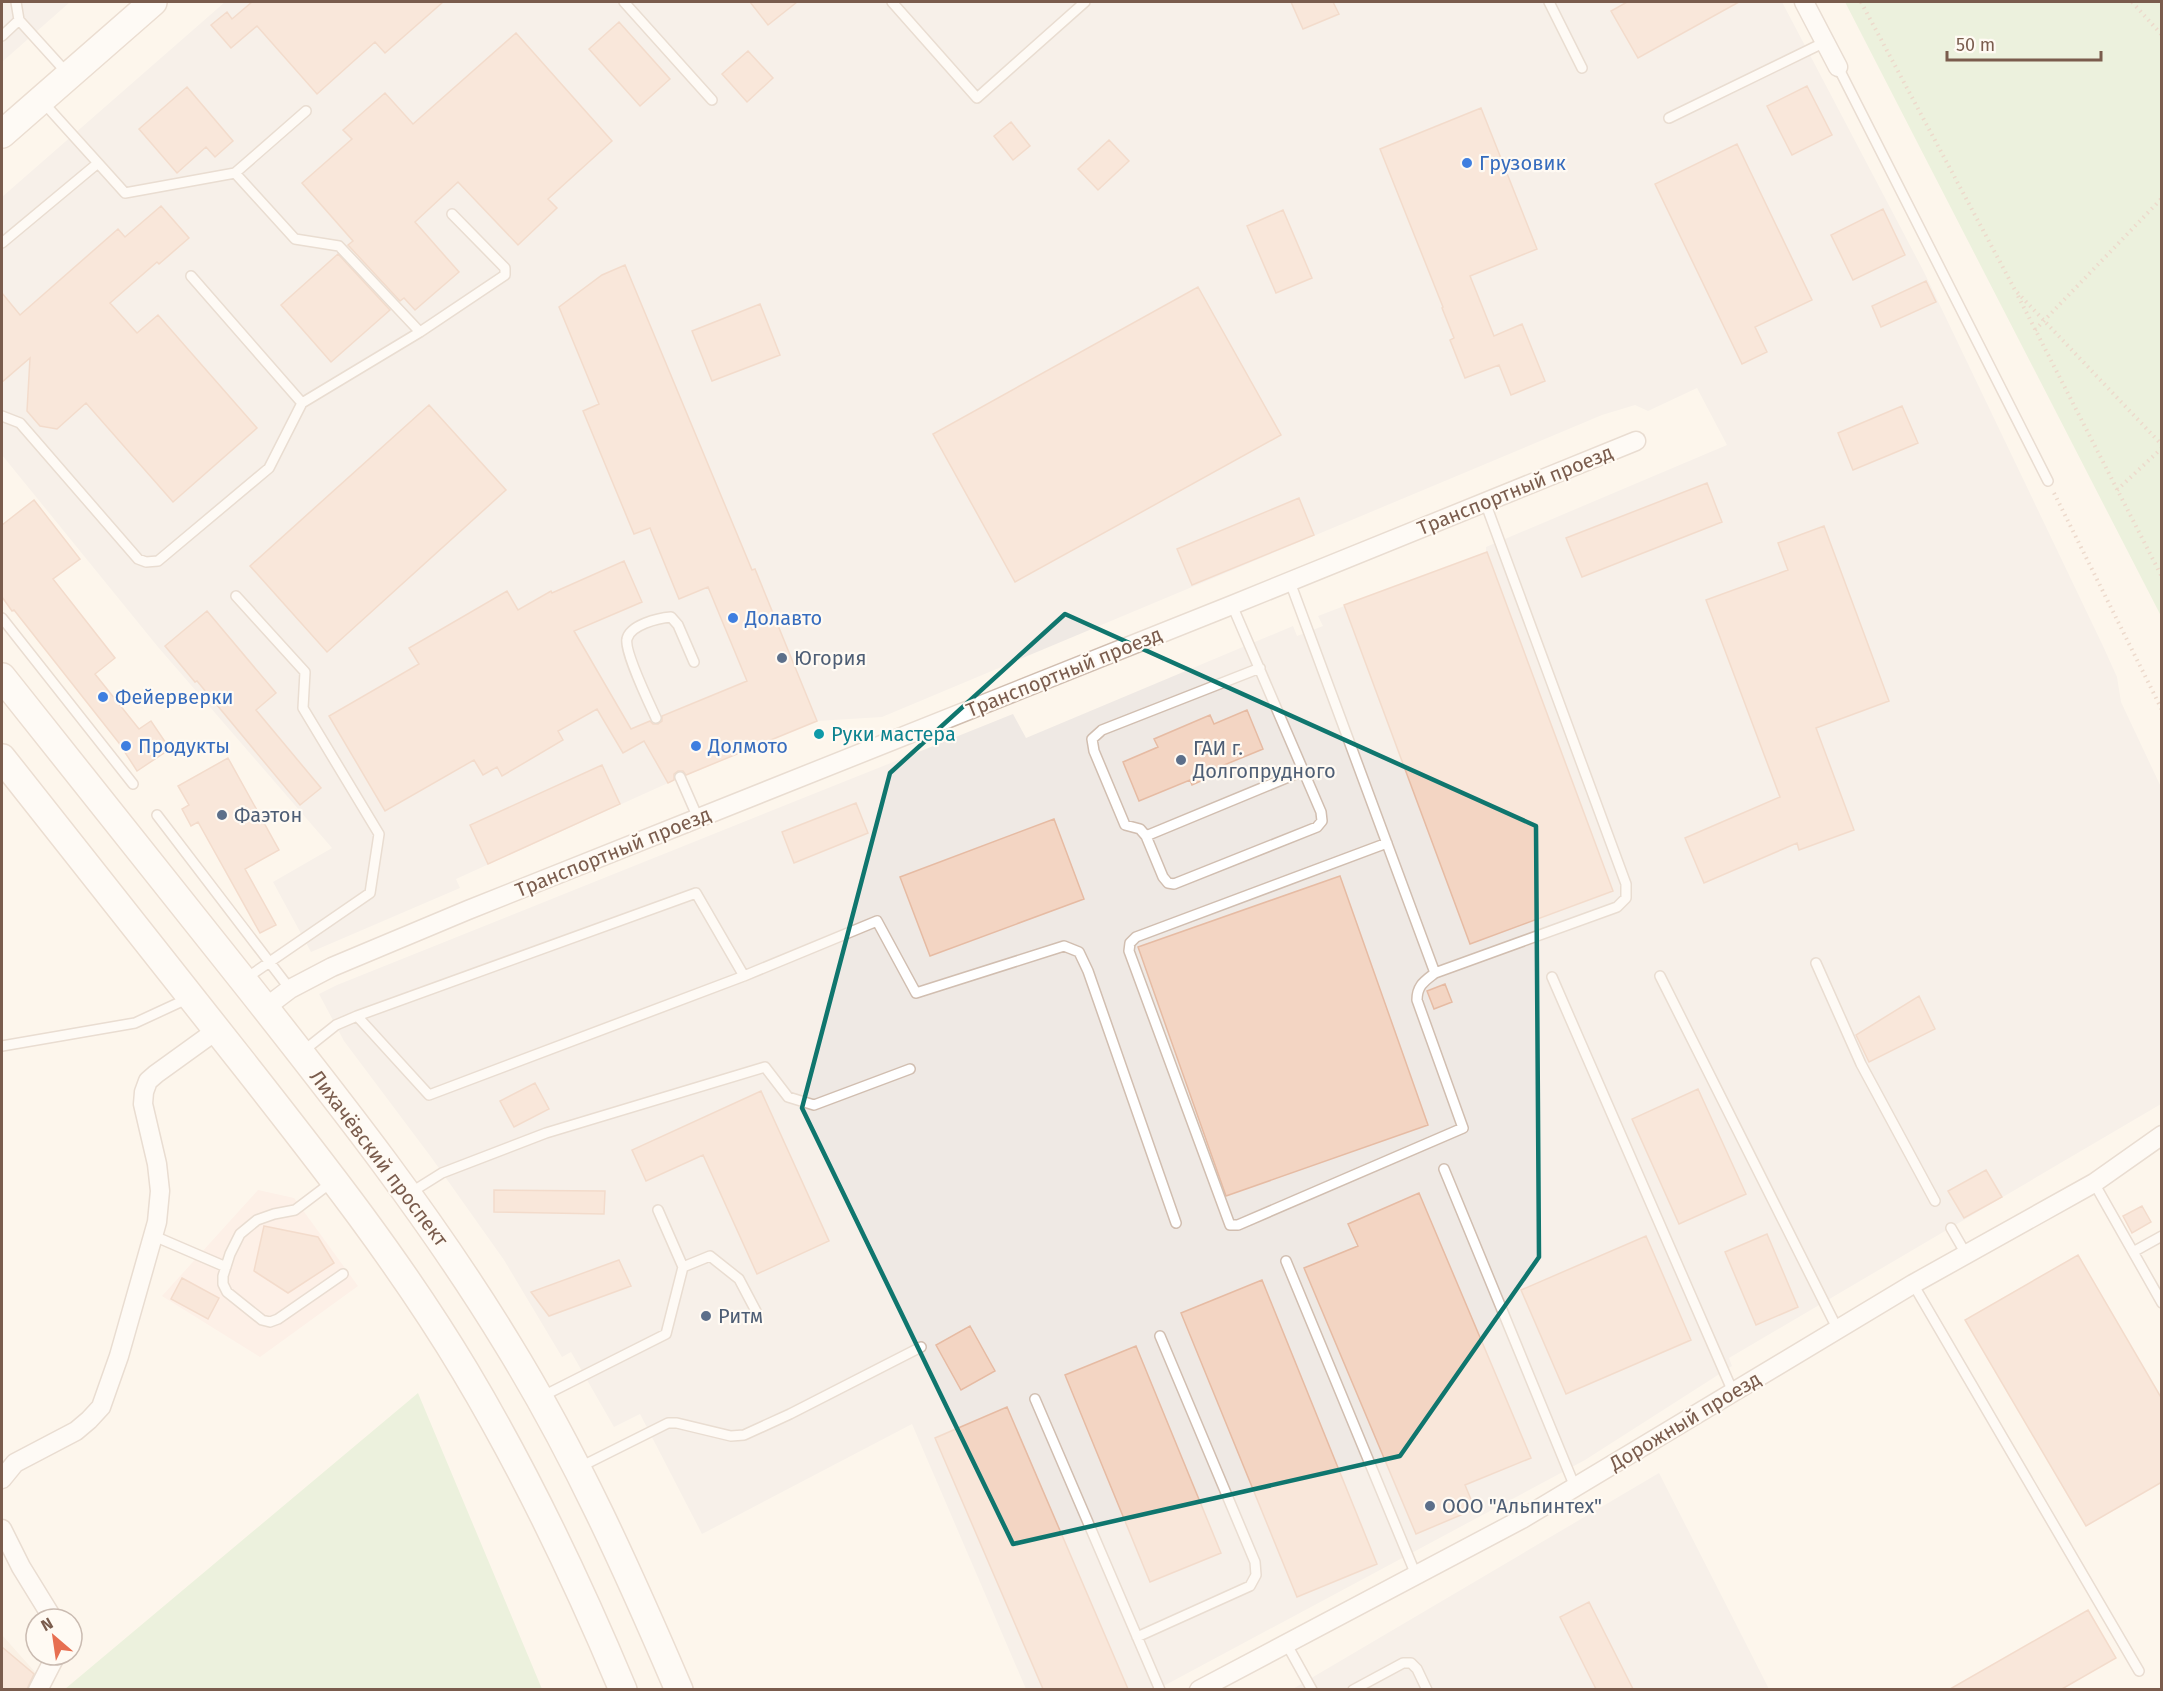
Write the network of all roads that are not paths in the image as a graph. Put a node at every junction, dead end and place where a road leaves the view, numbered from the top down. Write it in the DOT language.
graph roads {
  1 [pos="16,2"];
  2 [pos="153,2"];
  3 [pos="624,2"];
  4 [pos="892,2"];
  5 [pos="1086,2"];
  6 [pos="1549,2"];
  7 [pos="1804,2"];
  8 [pos="20,20"];
  9 [pos="2,36"];
  10 [pos="1825,42"];
  11 [pos="1838,67"];
  12 [pos="1582,69"];
  13 [pos="68,75"];
  14 [pos="41,100"];
  15 [pos="712,100"];
  16 [pos="306,111"];
  17 [pos="1669,118"];
  18 [pos="2,134"];
  19 [pos="98,163"];
  20 [pos="235,173"];
  21 [pos="452,214"];
  22 [pos="2,243"];
  23 [pos="191,276"];
  24 [pos="420,332"];
  25 [pos="302,403"];
  26 [pos="2,416"];
  27 [pos="1635,441"];
  28 [pos="2048,481"];
  29 [pos="1485,502"];
  30 [pos="1290,582"];
  31 [pos="236,596"];
  32 [pos="1232,605"];
  33 [pos="2,618"];
  34 [pos="694,662"];
  35 [pos="1260,668"];
  36 [pos="2,677"];
  37 [pos="656,718"];
  38 [pos="2,758"];
  39 [pos="1304,771"];
  40 [pos="680,777"];
  41 [pos="133,784"];
  42 [pos="157,815"];
  43 [pos="698,818"];
  44 [pos="1146,836"];
  45 [pos="1387,843"];
  46 [pos="270,963"];
  47 [pos="1816,963"];
  48 [pos="1435,974"];
  49 [pos="744,976"];
  50 [pos="1660,976"];
  51 [pos="1552,977"];
  52 [pos="243,981"];
  53 [pos="290,989"];
  54 [pos="191,997"];
  55 [pos="265,1008"];
  56 [pos="357,1016"];
  57 [pos="217,1030"];
  58 [pos="2,1046"];
  59 [pos="301,1053"];
  60 [pos="910,1069"];
  61 [pos="2162,1135"];
  62 [pos="1444,1169"];
  63 [pos="334,1180"];
  64 [pos="2094,1183"];
  65 [pos="408,1194"];
  66 [pos="1935,1201"];
  67 [pos="658,1210"];
  68 [pos="1176,1223"];
  69 [pos="1951,1228"];
  70 [pos="154,1236"];
  71 [pos="2162,1236"];
  72 [pos="2133,1252"];
  73 [pos="1966,1254"];
  74 [pos="1286,1261"];
  75 [pos="226,1267"];
  76 [pos="683,1267"];
  77 [pos="343,1274"];
  78 [pos="1914,1284"];
  79 [pos="2161,1302"];
  80 [pos="758,1315"];
  81 [pos="1838,1330"];
  82 [pos="1160,1336"];
  83 [pos="921,1347"];
  84 [pos="1733,1392"];
  85 [pos="539,1398"];
  86 [pos="1035,1399"];
  87 [pos="578,1468"];
  88 [pos="2,1479"];
  89 [pos="1575,1487"];
  90 [pos="2,1529"];
  91 [pos="1416,1575"];
  92 [pos="46,1607"];
  93 [pos="1137,1636"];
  94 [pos="1286,1643"];
  95 [pos="50,1667"];
  96 [pos="2139,1671"];
  97 [pos="38,1689"];
  98 [pos="623,1689"];
  99 [pos="679,1689"];
  100 [pos="1160,1689"];
  101 [pos="1199,1689"];
  102 [pos="1312,1689"];
  103 [pos="1353,1689"];
  104 [pos="1427,1689"];
  1 -- 8 [label="lane"];
  2 -- 13 [label="main road"];
  3 -- 15 [label="lane"];
  4 -- 5 [label="lane"];
  6 -- 12 [label="lane"];
  7 -- 10 [label="street"];
  8 -- 9 [label="lane"];
  8 -- 13 [label="lane"];
  10 -- 11 [label="street"];
  10 -- 17 [label="lane"];
  11 -- 28 [label="lane"];
  13 -- 14 [label="main road"];
  14 -- 18 [label="main road"];
  14 -- 19 [label="lane"];
  16 -- 20 [label="lane"];
  19 -- 20 [label="lane"];
  19 -- 22 [label="lane"];
  20 -- 24 [label="lane"];
  21 -- 24 [label="lane"];
  23 -- 25 [label="lane"];
  24 -- 25 [label="lane"];
  25 -- 26 [label="lane"];
  27 -- 29 [label="street, Транспортный проезд"];
  29 -- 30 [label="street, Транспортный проезд"];
  29 -- 48 [label="lane"];
  30 -- 32 [label="street, Транспортный проезд"];
  30 -- 45 [label="lane"];
  31 -- 46 [label="lane"];
  32 -- 35 [label="lane"];
  32 -- 43 [label="street, Транспортный проезд"];
  33 -- 41 [label="lane"];
  34 -- 37 [label="lane"];
  35 -- 39 [label="lane"];
  35 -- 44 [label="lane"];
  36 -- 52 [label="main road, Лихачёвский проспект"];
  38 -- 54 [label="main road"];
  39 -- 44 [label="lane"];
  39 -- 44 [label="lane"];
  40 -- 43 [label="lane"];
  42 -- 46 [label="lane"];
  43 -- 53 [label="street, Транспортный проезд"];
  45 -- 48 [label="lane"];
  45 -- 48 [label="lane"];
  46 -- 52 [label="lane"];
  46 -- 53 [label="lane"];
  47 -- 66 [label="lane"];
  49 -- 56 [label="lane"];
  49 -- 56 [label="lane"];
  49 -- 68 [label="lane"];
  50 -- 81 [label="lane"];
  51 -- 84 [label="lane"];
  52 -- 55 [label="main road, Лихачёвский проспект"];
  53 -- 55 [label="street, Транспортный проезд"];
  54 -- 57 [label="main road"];
  54 -- 58 [label="lane"];
  55 -- 59 [label="main road, Лихачёвский проспект"];
  56 -- 59 [label="lane"];
  57 -- 63 [label="main road"];
  57 -- 70 [label="street"];
  59 -- 65 [label="main road, Лихачёвский проспект"];
  60 -- 65 [label="lane"];
  61 -- 64 [label="street, Дорожный проезд"];
  62 -- 89 [label="lane"];
  63 -- 75 [label="lane"];
  63 -- 98 [label="main road"];
  64 -- 72 [label="lane"];
  64 -- 73 [label="street, Дорожный проезд"];
  65 -- 85 [label="main road, Лихачёвский проспект"];
  67 -- 76 [label="lane"];
  69 -- 73 [label="lane"];
  70 -- 75 [label="lane"];
  70 -- 88 [label="street"];
  71 -- 72 [label="lane"];
  72 -- 79 [label="lane"];
  73 -- 78 [label="street, Дорожный проезд"];
  74 -- 91 [label="lane"];
  75 -- 77 [label="lane"];
  76 -- 80 [label="lane"];
  76 -- 85 [label="lane"];
  78 -- 81 [label="street, Дорожный проезд"];
  78 -- 96 [label="lane"];
  81 -- 84 [label="street, Дорожный проезд"];
  82 -- 93 [label="lane"];
  83 -- 87 [label="lane"];
  84 -- 89 [label="street, Дорожный проезд"];
  85 -- 87 [label="main road, Лихачёвский проспект"];
  86 -- 93 [label="lane"];
  87 -- 99 [label="main road, Лихачёвский проспект"];
  89 -- 91 [label="street, Дорожный проезд"];
  90 -- 92 [label="street"];
  91 -- 94 [label="street, Дорожный проезд"];
  93 -- 100 [label="lane"];
  94 -- 101 [label="street, Дорожный проезд"];
  94 -- 102 [label="lane"];
  95 -- 97 [label="street"];
  103 -- 104 [label="lane"];
}
